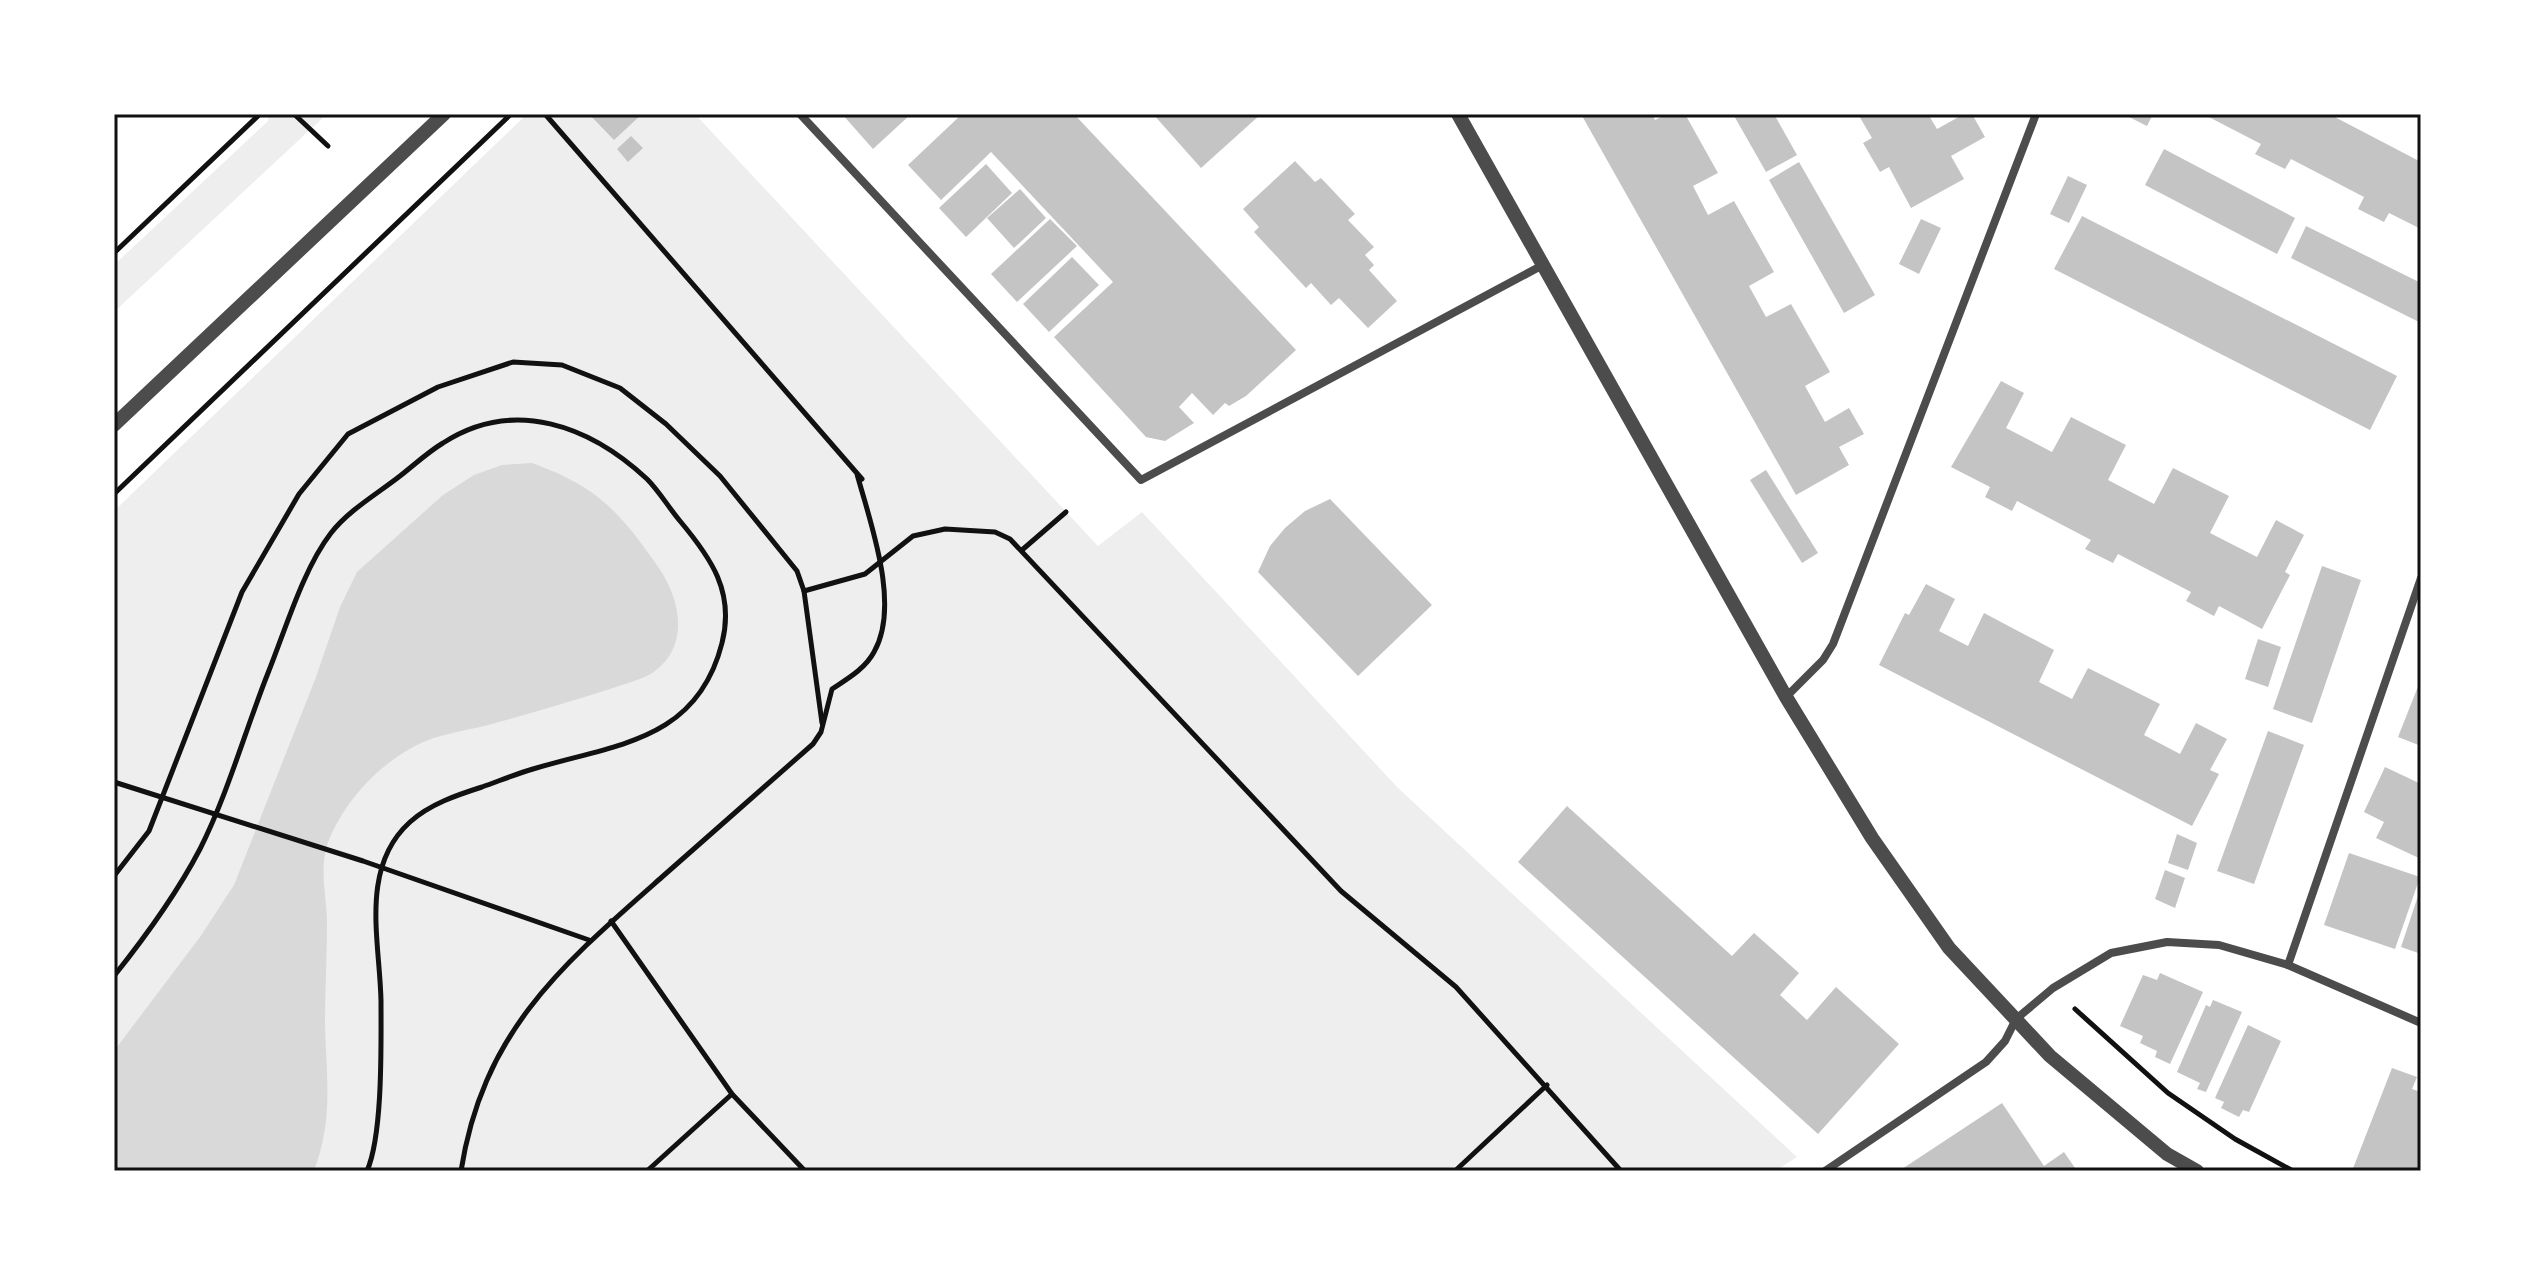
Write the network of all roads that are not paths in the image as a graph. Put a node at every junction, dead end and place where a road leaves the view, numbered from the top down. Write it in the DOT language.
graph roads {
  1 [pos="444,114"];
  2 [pos="800,114"];
  3 [pos="1458,114"];
  4 [pos="2036,114"];
  5 [pos="1541,266"];
  6 [pos="114,425"];
  7 [pos="2421,578"];
  8 [pos="1786,697"];
  9 [pos="2288,965"];
  10 [pos="2016,1019"];
  11 [pos="2421,1023"];
  12 [pos="1825,1171"];
  13 [pos="2197,1171"];
  1 -- 6 [label="street"];
  2 -- 5 [label="street"];
  3 -- 5 [label="street"];
  4 -- 8 [label="street"];
  5 -- 8 [label="street"];
  7 -- 9 [label="street"];
  8 -- 10 [label="street"];
  9 -- 10 [label="street"];
  9 -- 11 [label="street"];
  10 -- 12 [label="street"];
  10 -- 13 [label="street"];
}
